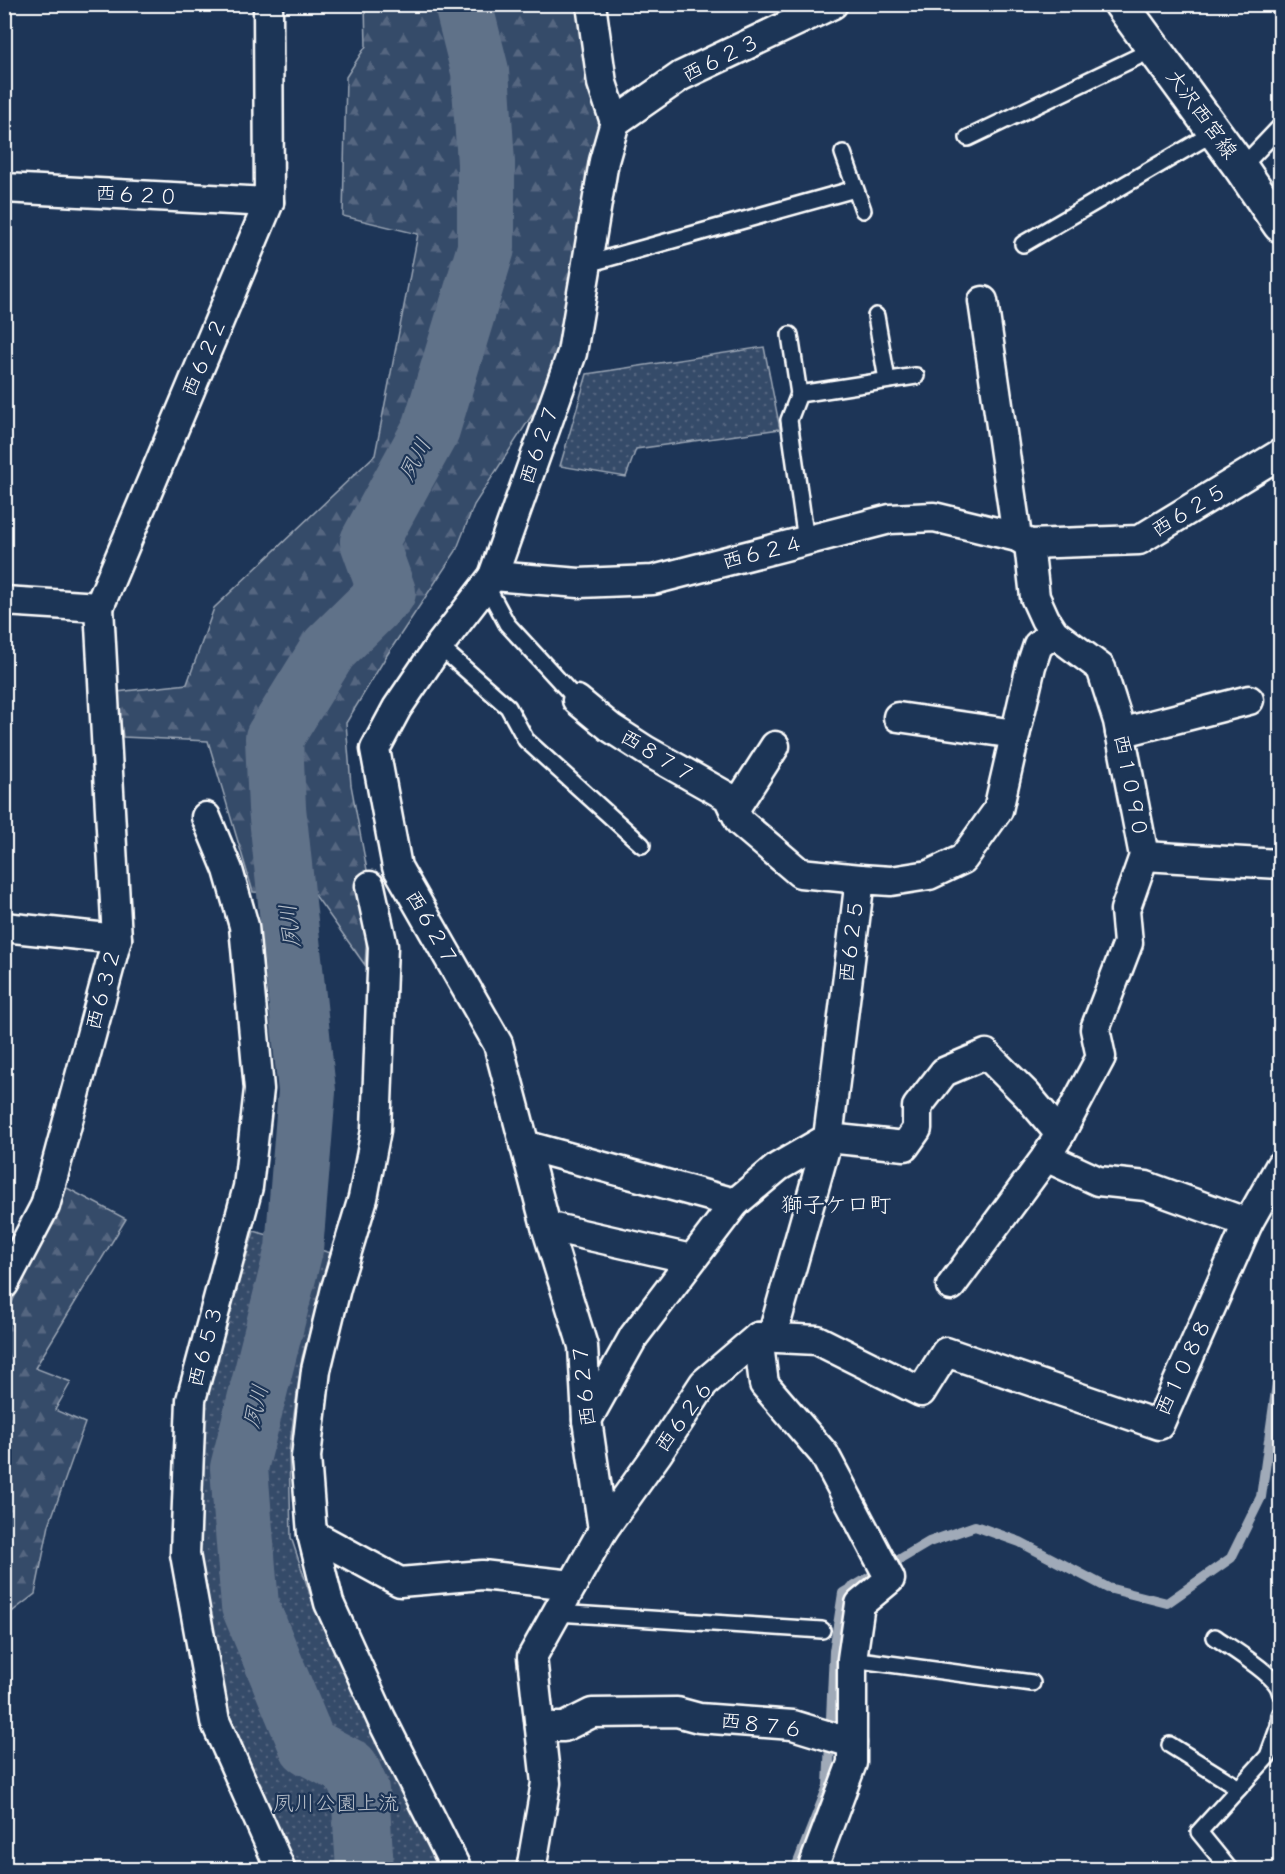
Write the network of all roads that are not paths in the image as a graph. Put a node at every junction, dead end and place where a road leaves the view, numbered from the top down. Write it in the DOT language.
graph roads {
  1 [pos="268,4"];
  2 [pos="591,4"];
  3 [pos="833,4"];
  4 [pos="1127,6"];
  5 [pos="1154,49"];
  6 [pos="615,122"];
  7 [pos="1281,127"];
  8 [pos="1215,132"];
  9 [pos="968,138"];
  10 [pos="843,153"];
  11 [pos="1241,168"];
  12 [pos="4,188"];
  13 [pos="855,189"];
  14 [pos="269,202"];
  15 [pos="863,210"];
  16 [pos="1281,225"];
  17 [pos="1023,244"];
  18 [pos="587,264"];
  19 [pos="983,302"];
  20 [pos="876,316"];
  21 [pos="790,335"];
  22 [pos="916,376"];
  23 [pos="887,380"];
  24 [pos="799,394"];
  25 [pos="1281,454"];
  26 [pos="1023,540"];
  27 [pos="806,541"];
  28 [pos="489,580"];
  29 [pos="4,602"];
  30 [pos="99,607"];
  31 [pos="1054,633"];
  32 [pos="439,646"];
  33 [pos="577,700"];
  34 [pos="1249,700"];
  35 [pos="898,717"];
  36 [pos="1120,733"];
  37 [pos="1015,735"];
  38 [pos="775,746"];
  39 [pos="734,810"];
  40 [pos="206,817"];
  41 [pos="642,845"];
  42 [pos="1144,856"];
  43 [pos="1281,864"];
  44 [pos="860,879"];
  45 [pos="370,886"];
  46 [pos="4,927"];
  47 [pos="117,939"];
  48 [pos="828,1138"];
  49 [pos="524,1145"];
  50 [pos="1053,1146"];
  51 [pos="1281,1166"];
  52 [pos="735,1203"];
  53 [pos="1248,1223"];
  54 [pos="546,1226"];
  55 [pos="691,1259"];
  56 [pos="4,1284"];
  57 [pos="951,1286"];
  58 [pos="765,1337"];
  59 [pos="587,1420"];
  60 [pos="603,1530"];
  61 [pos="312,1534"];
  62 [pos="572,1585"];
  63 [pos="557,1613"];
  64 [pos="822,1630"];
  65 [pos="1215,1637"];
  66 [pos="852,1659"];
  67 [pos="1032,1683"];
  68 [pos="1281,1692"];
  69 [pos="1281,1715"];
  70 [pos="540,1728"];
  71 [pos="839,1739"];
  72 [pos="1170,1745"];
  73 [pos="1239,1788"];
  74 [pos="281,1869"];
  75 [pos="457,1869"];
  76 [pos="531,1869"];
  77 [pos="812,1869"];
  78 [pos="1230,1869"];
  1 -- 14 [label="street, 西６２２"];
  2 -- 6 [label="street"];
  3 -- 6 [label="street, 西６２３"];
  4 -- 5 [label="main road, 大沢西宮線"];
  5 -- 8 [label="main road, 大沢西宮線"];
  5 -- 9 [label="lane"];
  6 -- 18 [label="street, 西６２７"];
  7 -- 11 [label="lane"];
  8 -- 11 [label="main road, 大沢西宮線"];
  8 -- 17 [label="lane"];
  10 -- 13 [label="lane"];
  11 -- 16 [label="main road, 大沢西宮線"];
  12 -- 14 [label="street, 西６２０"];
  13 -- 15 [label="lane"];
  13 -- 18 [label="lane"];
  14 -- 30 [label="street, 西６２２"];
  18 -- 28 [label="street, 西６２７"];
  19 -- 26 [label="street"];
  20 -- 23 [label="lane"];
  21 -- 24 [label="lane"];
  22 -- 23 [label="lane"];
  23 -- 24 [label="lane"];
  24 -- 27 [label="lane"];
  25 -- 26 [label="street, 西６２５"];
  26 -- 27 [label="street, 西６２４"];
  26 -- 31 [label="street"];
  27 -- 28 [label="street, 西６２４"];
  28 -- 32 [label="street, 西６２７"];
  28 -- 33 [label="lane, 西８７７"];
  29 -- 30 [label="street"];
  30 -- 47 [label="street, 西６３２"];
  31 -- 36 [label="street, 西１０９０"];
  31 -- 37 [label="street, 西６２５"];
  32 -- 41 [label="lane"];
  32 -- 49 [label="street, 西６２７"];
  33 -- 39 [label="street, 西８７７"];
  34 -- 36 [label="street"];
  35 -- 37 [label="street"];
  36 -- 42 [label="street, 西１０９０"];
  37 -- 44 [label="street, 西６２５"];
  38 -- 39 [label="street"];
  39 -- 44 [label="street, 西８７７"];
  40 -- 74 [label="street, 西６５３"];
  42 -- 43 [label="street"];
  42 -- 50 [label="street, 西１０９０"];
  44 -- 48 [label="street, 西６２５"];
  45 -- 61 [label="street"];
  46 -- 47 [label="street"];
  47 -- 56 [label="street, 西６３２"];
  48 -- 50 [label="street"];
  48 -- 52 [label="street"];
  48 -- 58 [label="street, 西６２５"];
  49 -- 52 [label="street"];
  49 -- 54 [label="street, 西６２７"];
  50 -- 53 [label="street"];
  50 -- 57 [label="street, 西１０９０"];
  51 -- 53 [label="street, 西１０８８"];
  52 -- 55 [label="street"];
  53 -- 58 [label="street, 西１０８８"];
  54 -- 55 [label="street"];
  54 -- 59 [label="street, 西６２７"];
  55 -- 59 [label="street"];
  58 -- 60 [label="street, 西６２６"];
  58 -- 66 [label="street"];
  59 -- 60 [label="street, 西６２７"];
  60 -- 62 [label="street"];
  61 -- 62 [label="street"];
  61 -- 75 [label="street"];
  62 -- 63 [label="street"];
  63 -- 64 [label="lane"];
  63 -- 70 [label="street"];
  65 -- 68 [label="lane"];
  66 -- 67 [label="lane"];
  66 -- 71 [label="street"];
  69 -- 73 [label="lane"];
  70 -- 71 [label="street, 西８７６"];
  70 -- 76 [label="street"];
  71 -- 77 [label="street"];
  72 -- 73 [label="lane"];
  73 -- 78 [label="lane"];
}
